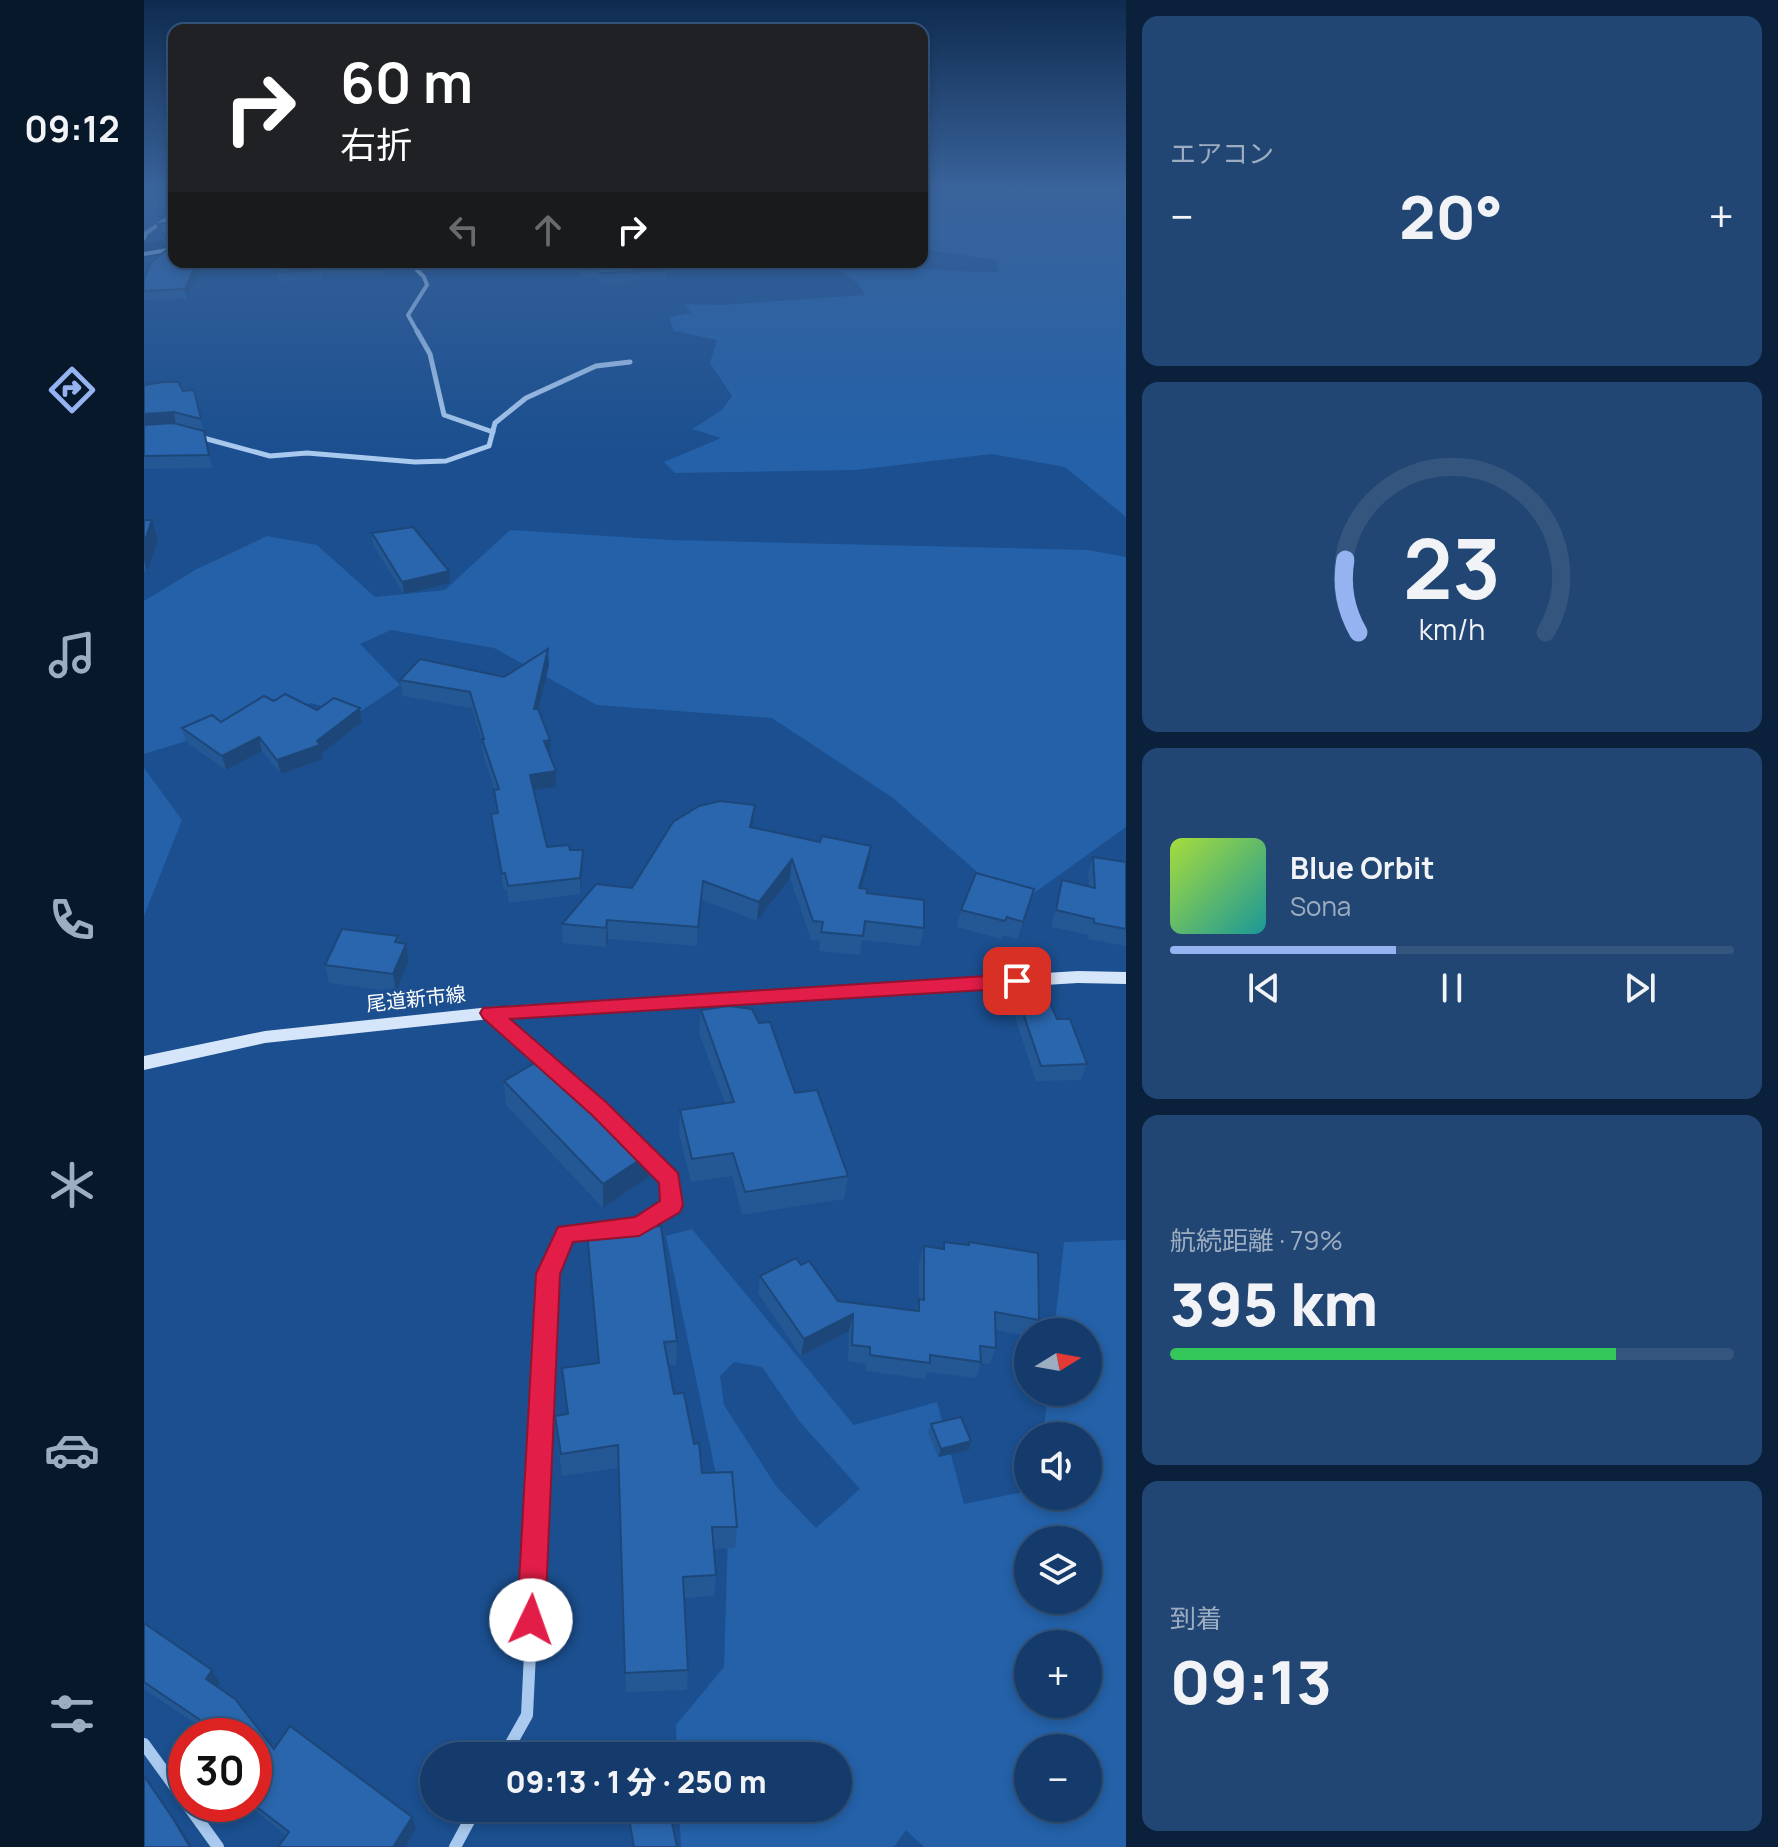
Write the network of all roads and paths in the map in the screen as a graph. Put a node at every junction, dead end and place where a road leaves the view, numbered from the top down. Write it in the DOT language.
graph roads {
  1 [pos="423,276"];
  2 [pos="630,362"];
  3 [pos="493,432"];
  4 [pos="190,434"];
  5 [pos="1126,978"];
  6 [pos="490,1013"];
  7 [pos="144,1063"];
  8 [pos="556,1070"];
  9 [pos="640,1149"];
  10 [pos="512,1742"];
  11 [pos="144,1744"];
  12 [pos="168,1777"];
  13 [pos="200,1822"];
  14 [pos="468,1822"];
  15 [pos="218,1847"];
  16 [pos="455,1847"];
  1 -- 3 [label="street"];
  2 -- 3 [label="street"];
  3 -- 4 [label="street"];
  5 -- 6 [label="main road, 尾道新市線"];
  6 -- 7 [label="main road, 尾道新市線"];
  6 -- 8 [label="street"];
  9 -- 10 [label="street"];
  11 -- 12 [label="street"];
  13 -- 15 [label="street"];
  14 -- 16 [label="street"];
}
